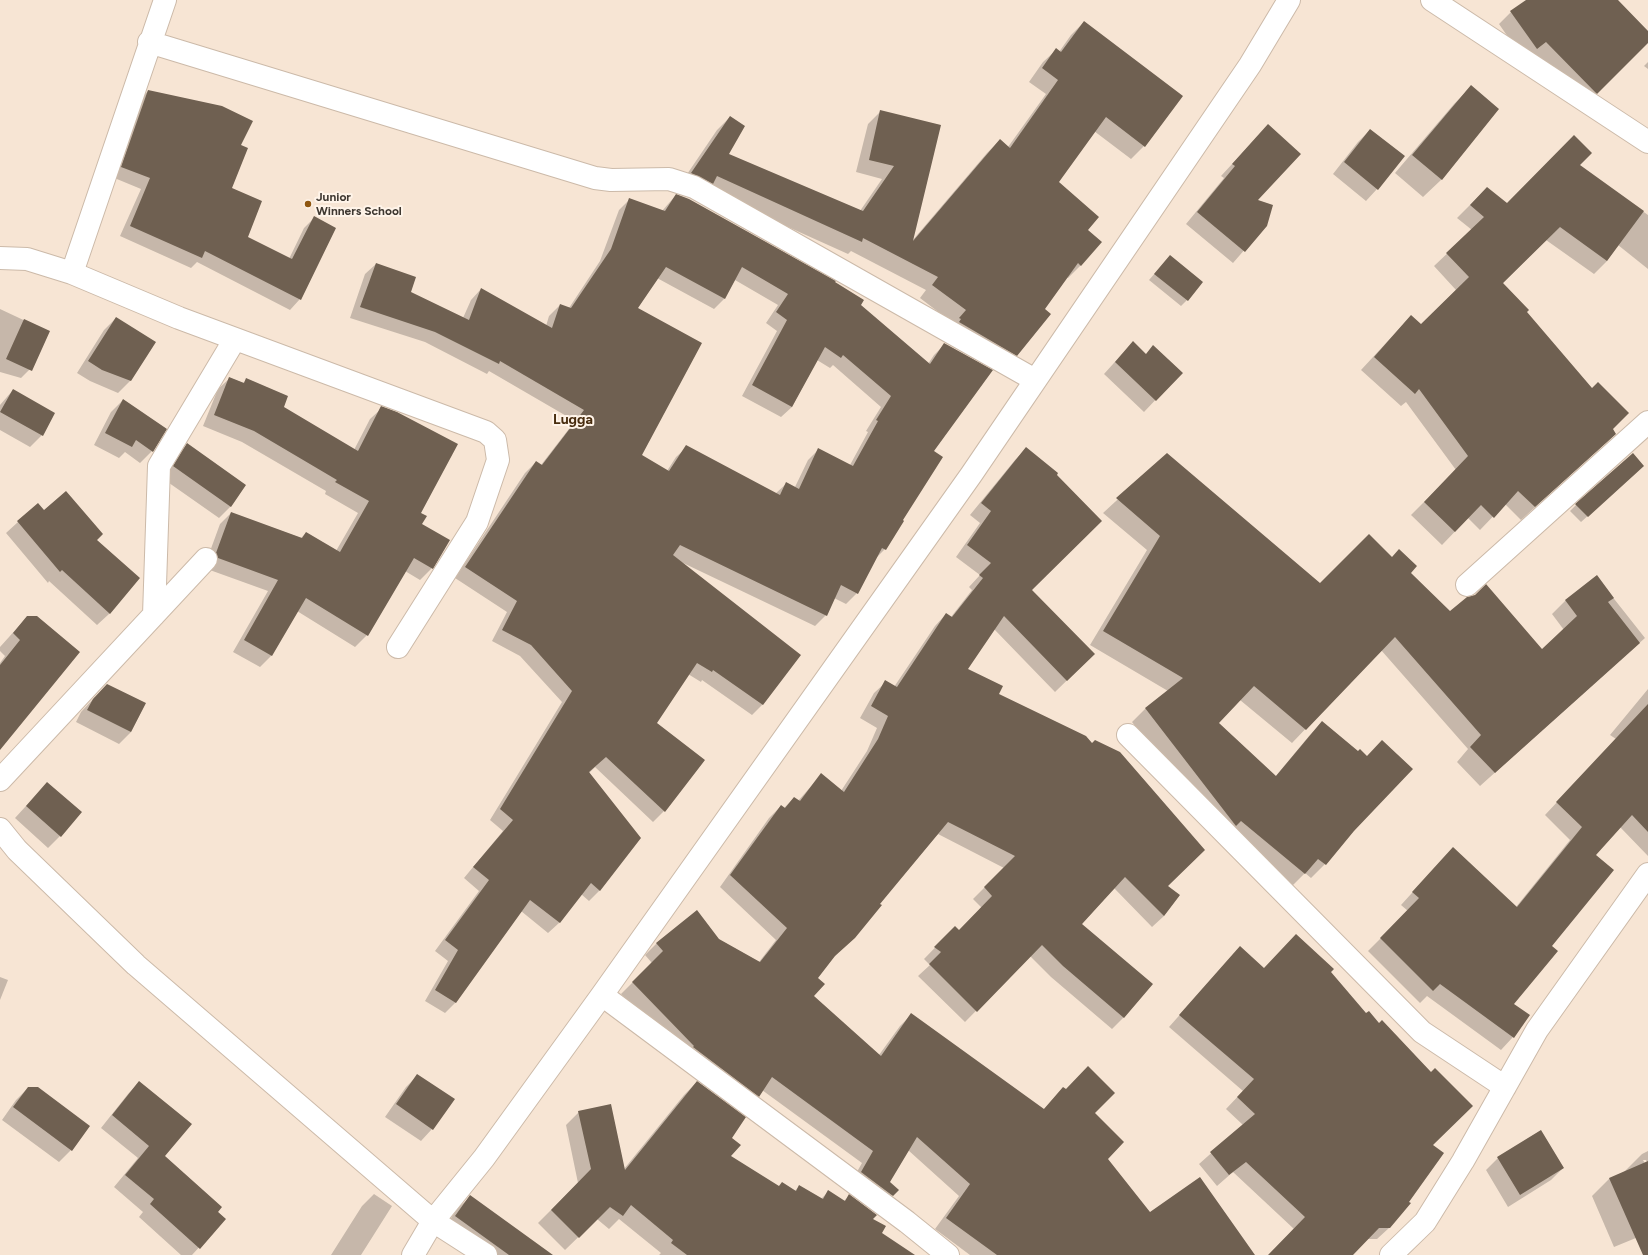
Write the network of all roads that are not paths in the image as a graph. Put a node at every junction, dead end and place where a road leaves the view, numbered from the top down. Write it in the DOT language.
graph roads {
  1 [pos="164,0"];
  2 [pos="1289,0"];
  3 [pos="1432,0"];
  4 [pos="149,42"];
  5 [pos="1648,142"];
  6 [pos="0,258"];
  7 [pos="72,273"];
  8 [pos="235,339"];
  9 [pos="1035,380"];
  10 [pos="1648,422"];
  11 [pos="206,559"];
  12 [pos="1467,585"];
  13 [pos="154,616"];
  14 [pos="398,647"];
  15 [pos="1128,735"];
  16 [pos="0,780"];
  17 [pos="0,829"];
  18 [pos="1648,874"];
  19 [pos="602,995"];
  20 [pos="1505,1087"];
  21 [pos="433,1221"];
  22 [pos="413,1255"];
  23 [pos="486,1255"];
  24 [pos="948,1255"];
  25 [pos="1391,1255"];
  1 -- 4 [label="street"];
  2 -- 9 [label="street"];
  3 -- 5 [label="street"];
  4 -- 7 [label="street"];
  4 -- 9 [label="street"];
  6 -- 7 [label="street"];
  7 -- 8 [label="street"];
  8 -- 13 [label="street"];
  8 -- 14 [label="street"];
  9 -- 19 [label="street"];
  10 -- 12 [label="street"];
  11 -- 13 [label="street"];
  13 -- 16 [label="street"];
  15 -- 20 [label="street"];
  17 -- 21 [label="street"];
  18 -- 20 [label="street"];
  19 -- 21 [label="street"];
  19 -- 24 [label="street"];
  20 -- 25 [label="street"];
  21 -- 22 [label="street"];
  21 -- 23 [label="street"];
}
